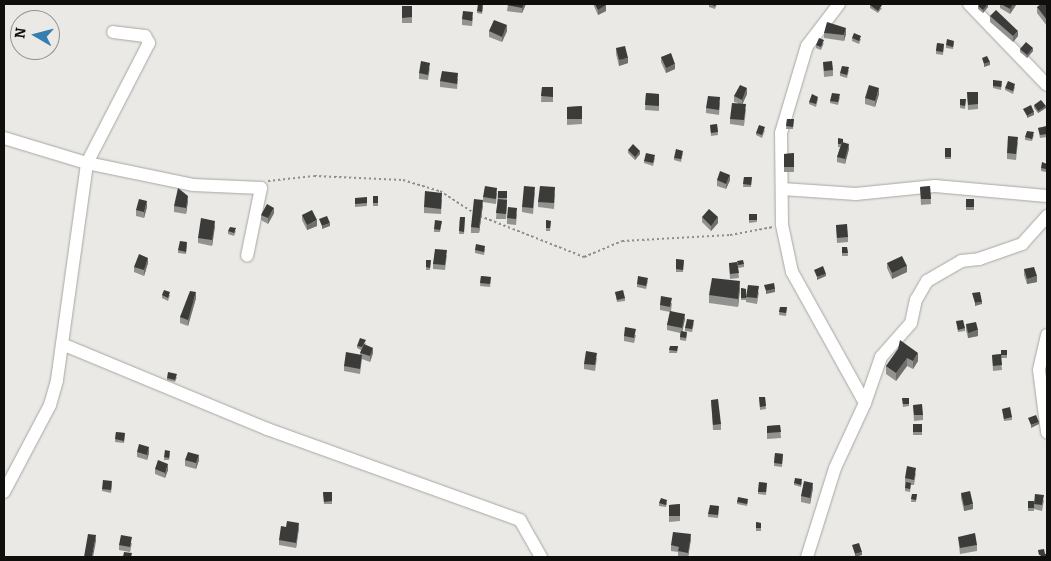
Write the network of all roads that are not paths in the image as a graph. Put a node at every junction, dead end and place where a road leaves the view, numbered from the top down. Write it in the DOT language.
graph roads {
  1 [pos="839,4"];
  2 [pos="970,4"];
  3 [pos="112,32"];
  4 [pos="1047,86"];
  5 [pos="4,138"];
  6 [pos="87,163"];
  7 [pos="782,189"];
  8 [pos="1047,196"];
  9 [pos="1047,216"];
  10 [pos="247,256"];
  11 [pos="1047,336"];
  12 [pos="62,344"];
  13 [pos="864,403"];
  14 [pos="1047,432"];
  15 [pos="4,492"];
  16 [pos="541,557"];
  17 [pos="807,557"];
  1 -- 7 [label="street"];
  2 -- 4 [label="street"];
  3 -- 6 [label="street"];
  5 -- 6 [label="street"];
  6 -- 10 [label="street"];
  6 -- 12 [label="street"];
  7 -- 8 [label="street"];
  7 -- 13 [label="street"];
  9 -- 13 [label="street"];
  11 -- 14 [label="street"];
  12 -- 15 [label="street"];
  12 -- 16 [label="street"];
  13 -- 17 [label="street"];
}
